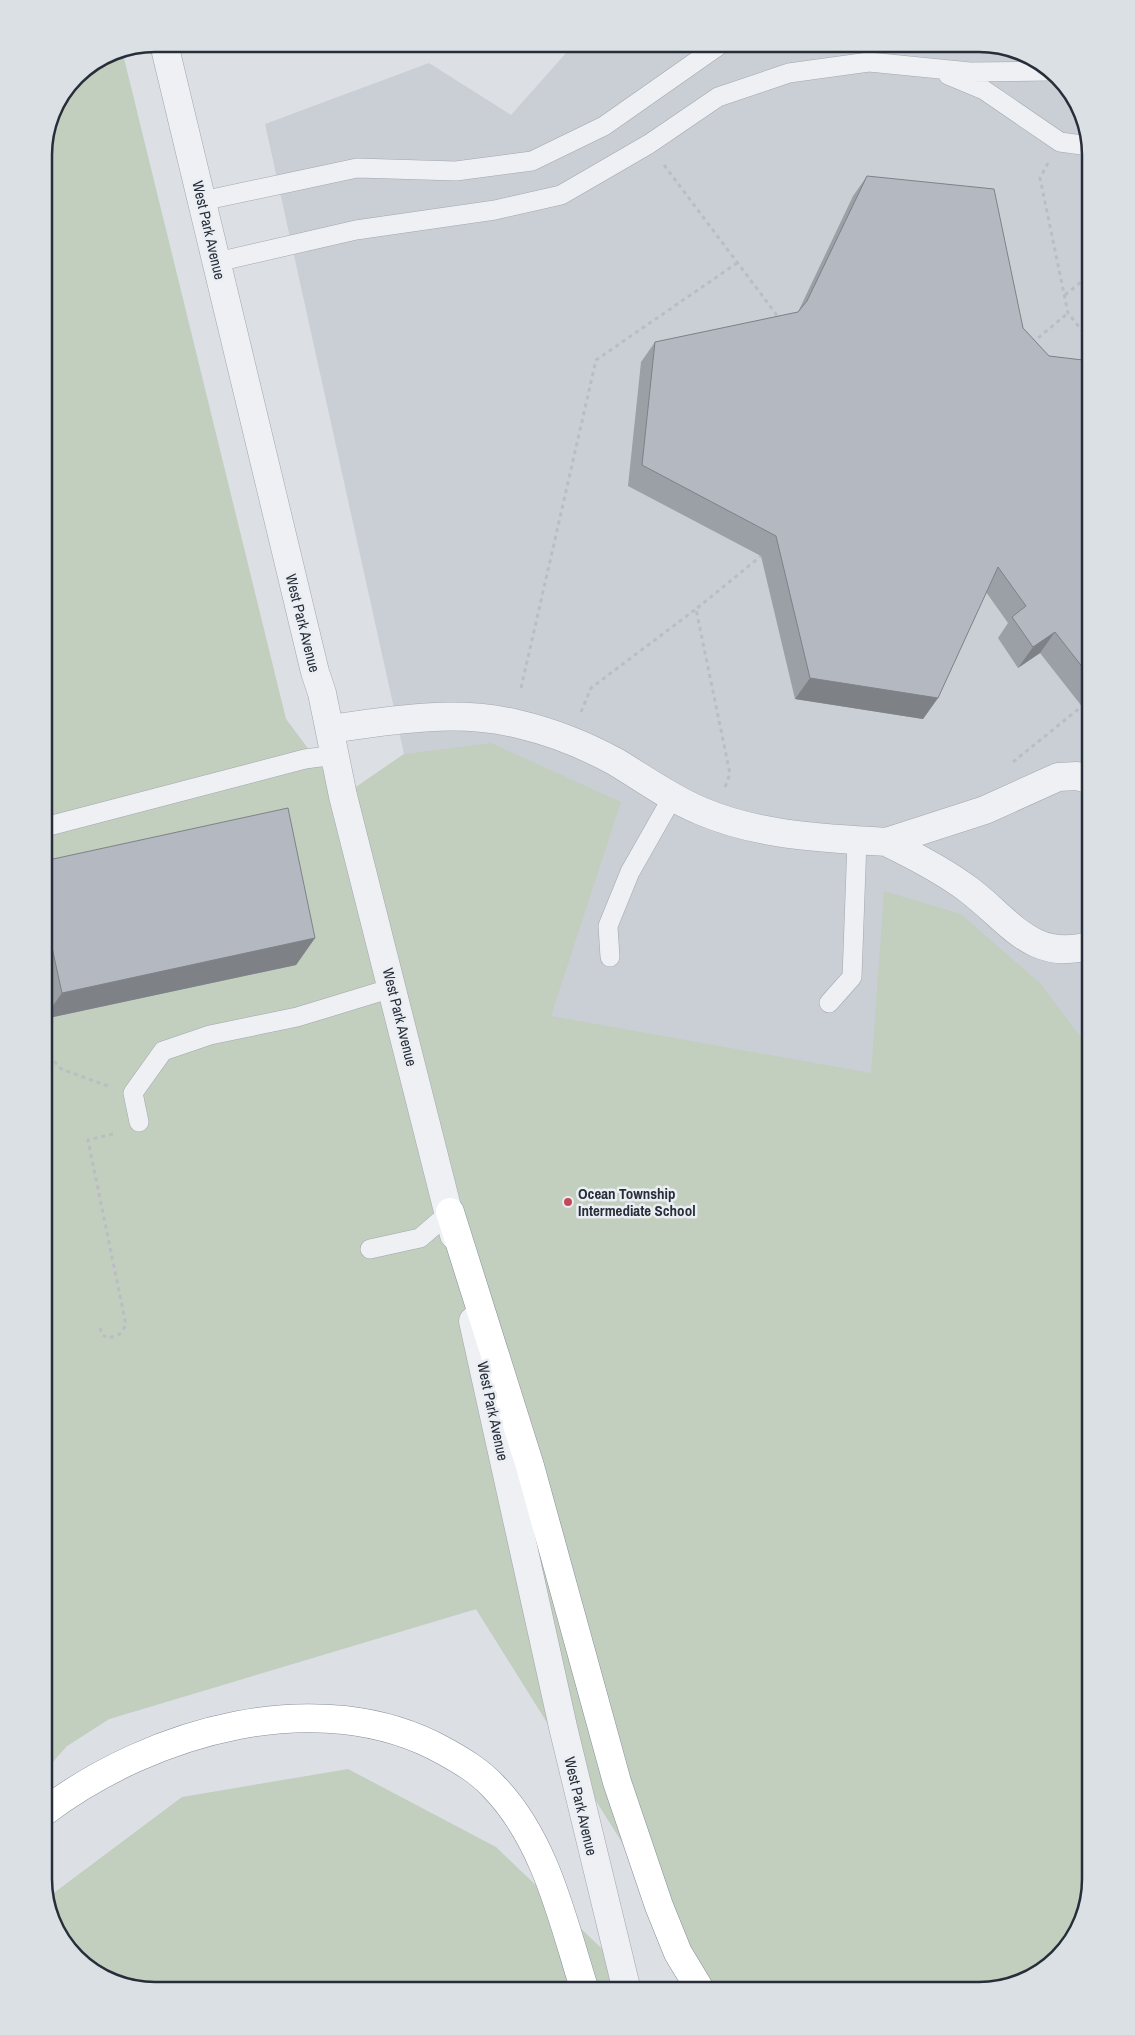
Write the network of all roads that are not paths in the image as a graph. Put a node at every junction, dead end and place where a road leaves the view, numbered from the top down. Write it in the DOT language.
graph roads {
  1 [pos="166,53"];
  2 [pos="708,53"];
  3 [pos="930,68"];
  4 [pos="1038,71"];
  5 [pos="1082,145"];
  6 [pos="202,201"];
  7 [pos="216,262"];
  8 [pos="330,729"];
  9 [pos="335,755"];
  10 [pos="1082,777"];
  11 [pos="672,798"];
  12 [pos="53,825"];
  13 [pos="857,841"];
  14 [pos="886,842"];
  15 [pos="1082,948"];
  16 [pos="610,956"];
  17 [pos="392,988"];
  18 [pos="829,1003"];
  19 [pos="139,1122"];
  20 [pos="450,1212"];
  21 [pos="370,1250"];
  22 [pos="52,1806"];
  23 [pos="582,1982"];
  24 [pos="625,1982"];
  25 [pos="696,1982"];
  1 -- 6 [label="street, West Park Avenue"];
  2 -- 6 [label="lane"];
  3 -- 4 [label="lane"];
  3 -- 5 [label="lane"];
  3 -- 7 [label="lane"];
  6 -- 7 [label="street, West Park Avenue"];
  7 -- 8 [label="street, West Park Avenue"];
  8 -- 9 [label="street, West Park Avenue"];
  8 -- 11 [label="street"];
  9 -- 12 [label="lane"];
  9 -- 17 [label="street, West Park Avenue"];
  10 -- 14 [label="street"];
  11 -- 13 [label="street"];
  11 -- 16 [label="lane"];
  13 -- 14 [label="street"];
  13 -- 18 [label="lane"];
  14 -- 15 [label="street"];
  17 -- 19 [label="lane"];
  17 -- 20 [label="street, West Park Avenue"];
  20 -- 21 [label="lane"];
  20 -- 24 [label="street, West Park Avenue"];
  20 -- 25 [label="highway"];
  22 -- 23 [label="highway"];
}
